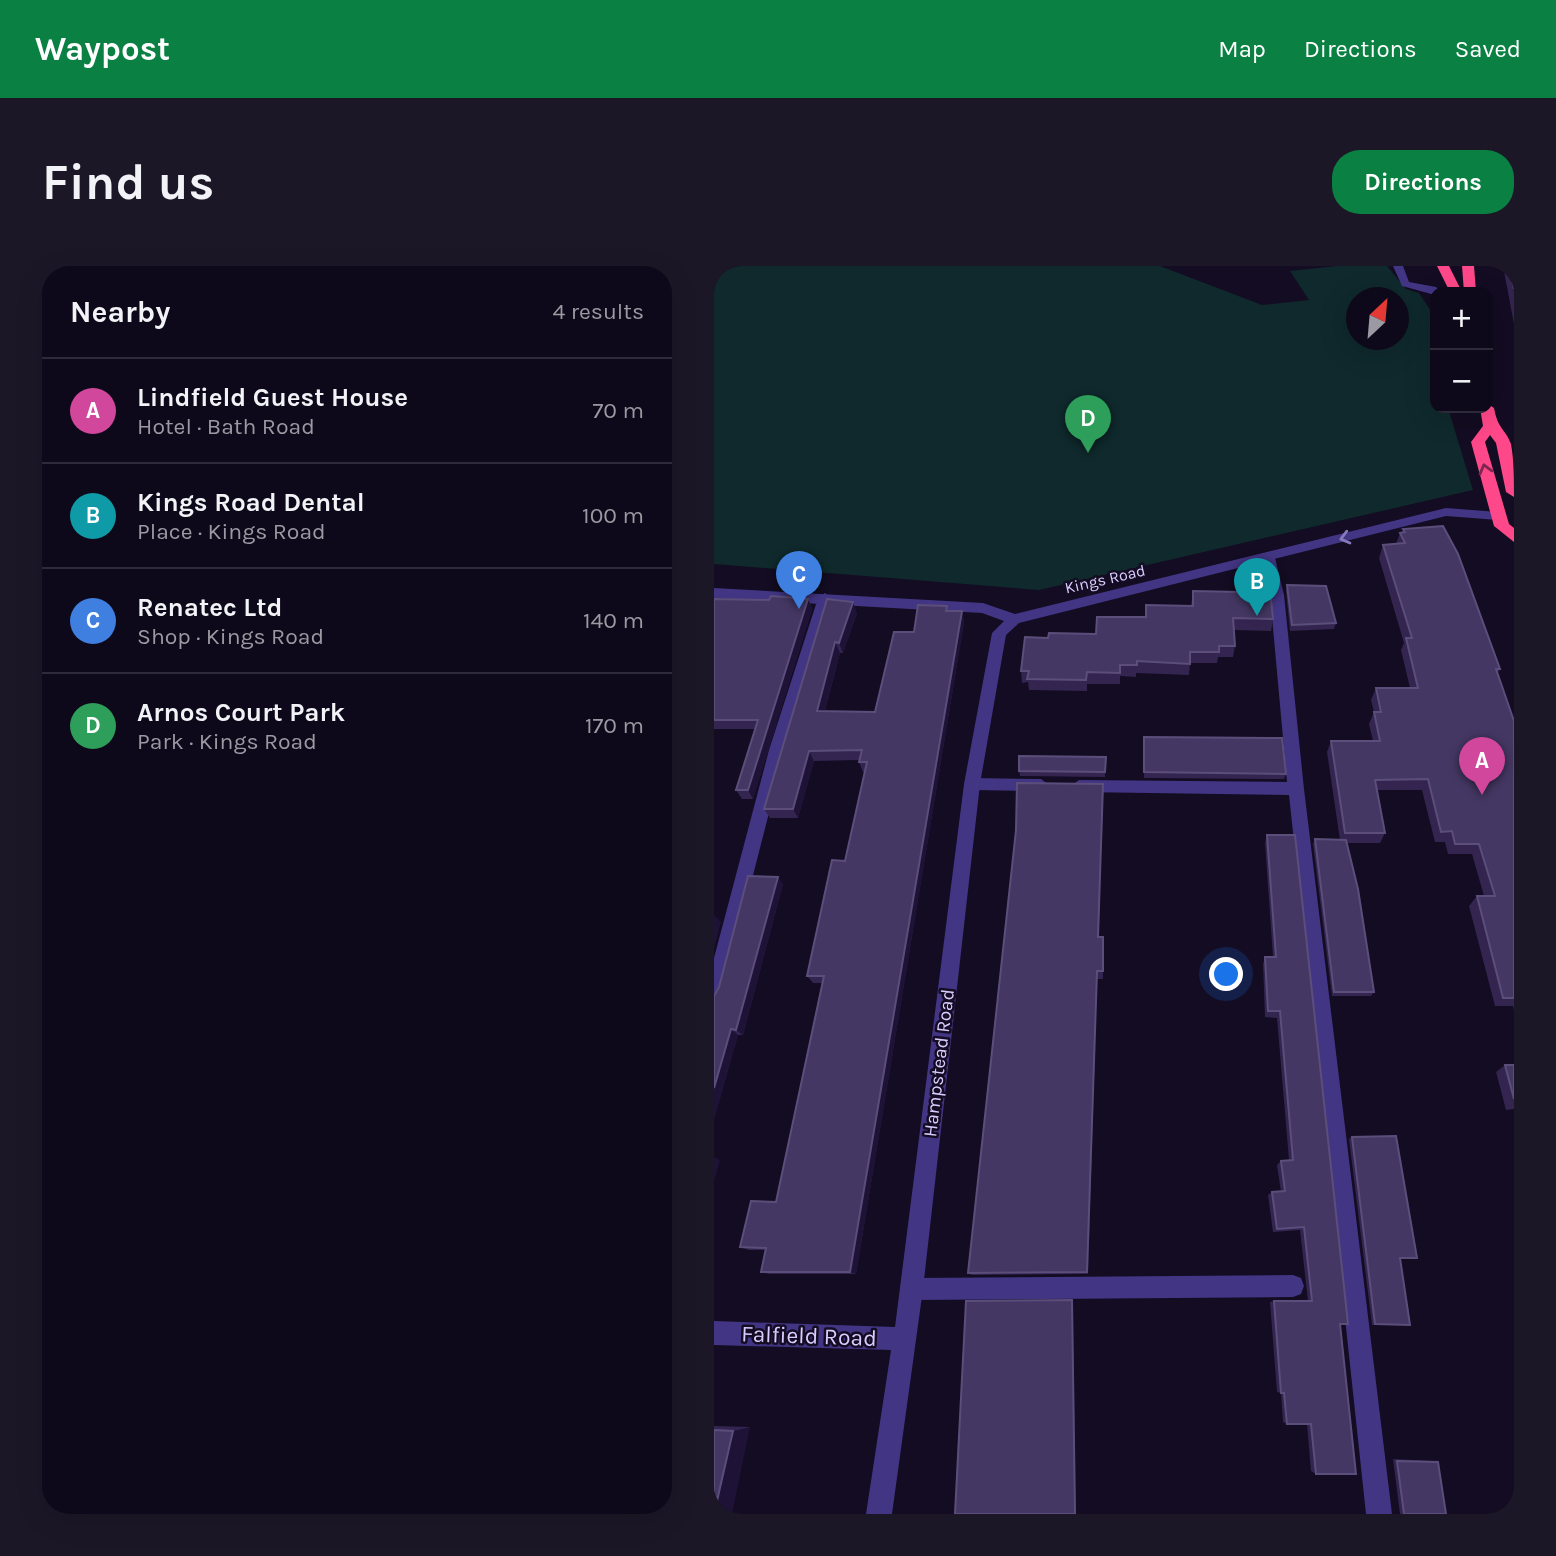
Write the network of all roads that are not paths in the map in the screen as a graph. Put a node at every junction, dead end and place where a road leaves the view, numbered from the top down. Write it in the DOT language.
graph roads {
  1 [pos="1398,266"];
  2 [pos="1443,266"];
  3 [pos="1468,266"];
  4 [pos="1454,287"];
  5 [pos="1470,287"];
  6 [pos="1430,289"];
  7 [pos="1488,413"];
  8 [pos="1490,426"];
  9 [pos="1514,492"];
  10 [pos="1498,516"];
  11 [pos="1514,537"];
  12 [pos="1275,556"];
  13 [pos="714,593"];
  14 [pos="825,598"];
  15 [pos="1014,620"];
  16 [pos="972,784"];
  17 [pos="1296,789"];
  18 [pos="714,993"];
  19 [pos="1293,1286"];
  20 [pos="912,1289"];
  21 [pos="714,1333"];
  22 [pos="904,1339"];
  23 [pos="879,1514"];
  24 [pos="1379,1514"];
  1 -- 6 [label="street"];
  2 -- 4 [label="highway"];
  3 -- 5 [label="highway"];
  7 -- 8 [label="highway"];
  8 -- 9 [label="highway"];
  10 -- 8 [label="highway, one-way"];
  10 -- 11 [label="highway"];
  10 -- 12 [label="street, Kings Road, one-way"];
  12 -- 15 [label="street, Kings Road"];
  12 -- 17 [label="street"];
  13 -- 14 [label="street"];
  14 -- 15 [label="street"];
  14 -- 18 [label="street"];
  15 -- 16 [label="street, Hampstead Road"];
  16 -- 17 [label="street"];
  16 -- 20 [label="street, Hampstead Road"];
  17 -- 24 [label="street"];
  19 -- 20 [label="street"];
  20 -- 22 [label="street, Hampstead Road"];
  21 -- 22 [label="street, Falfield Road"];
  22 -- 23 [label="street, Hampstead Road"];
}
